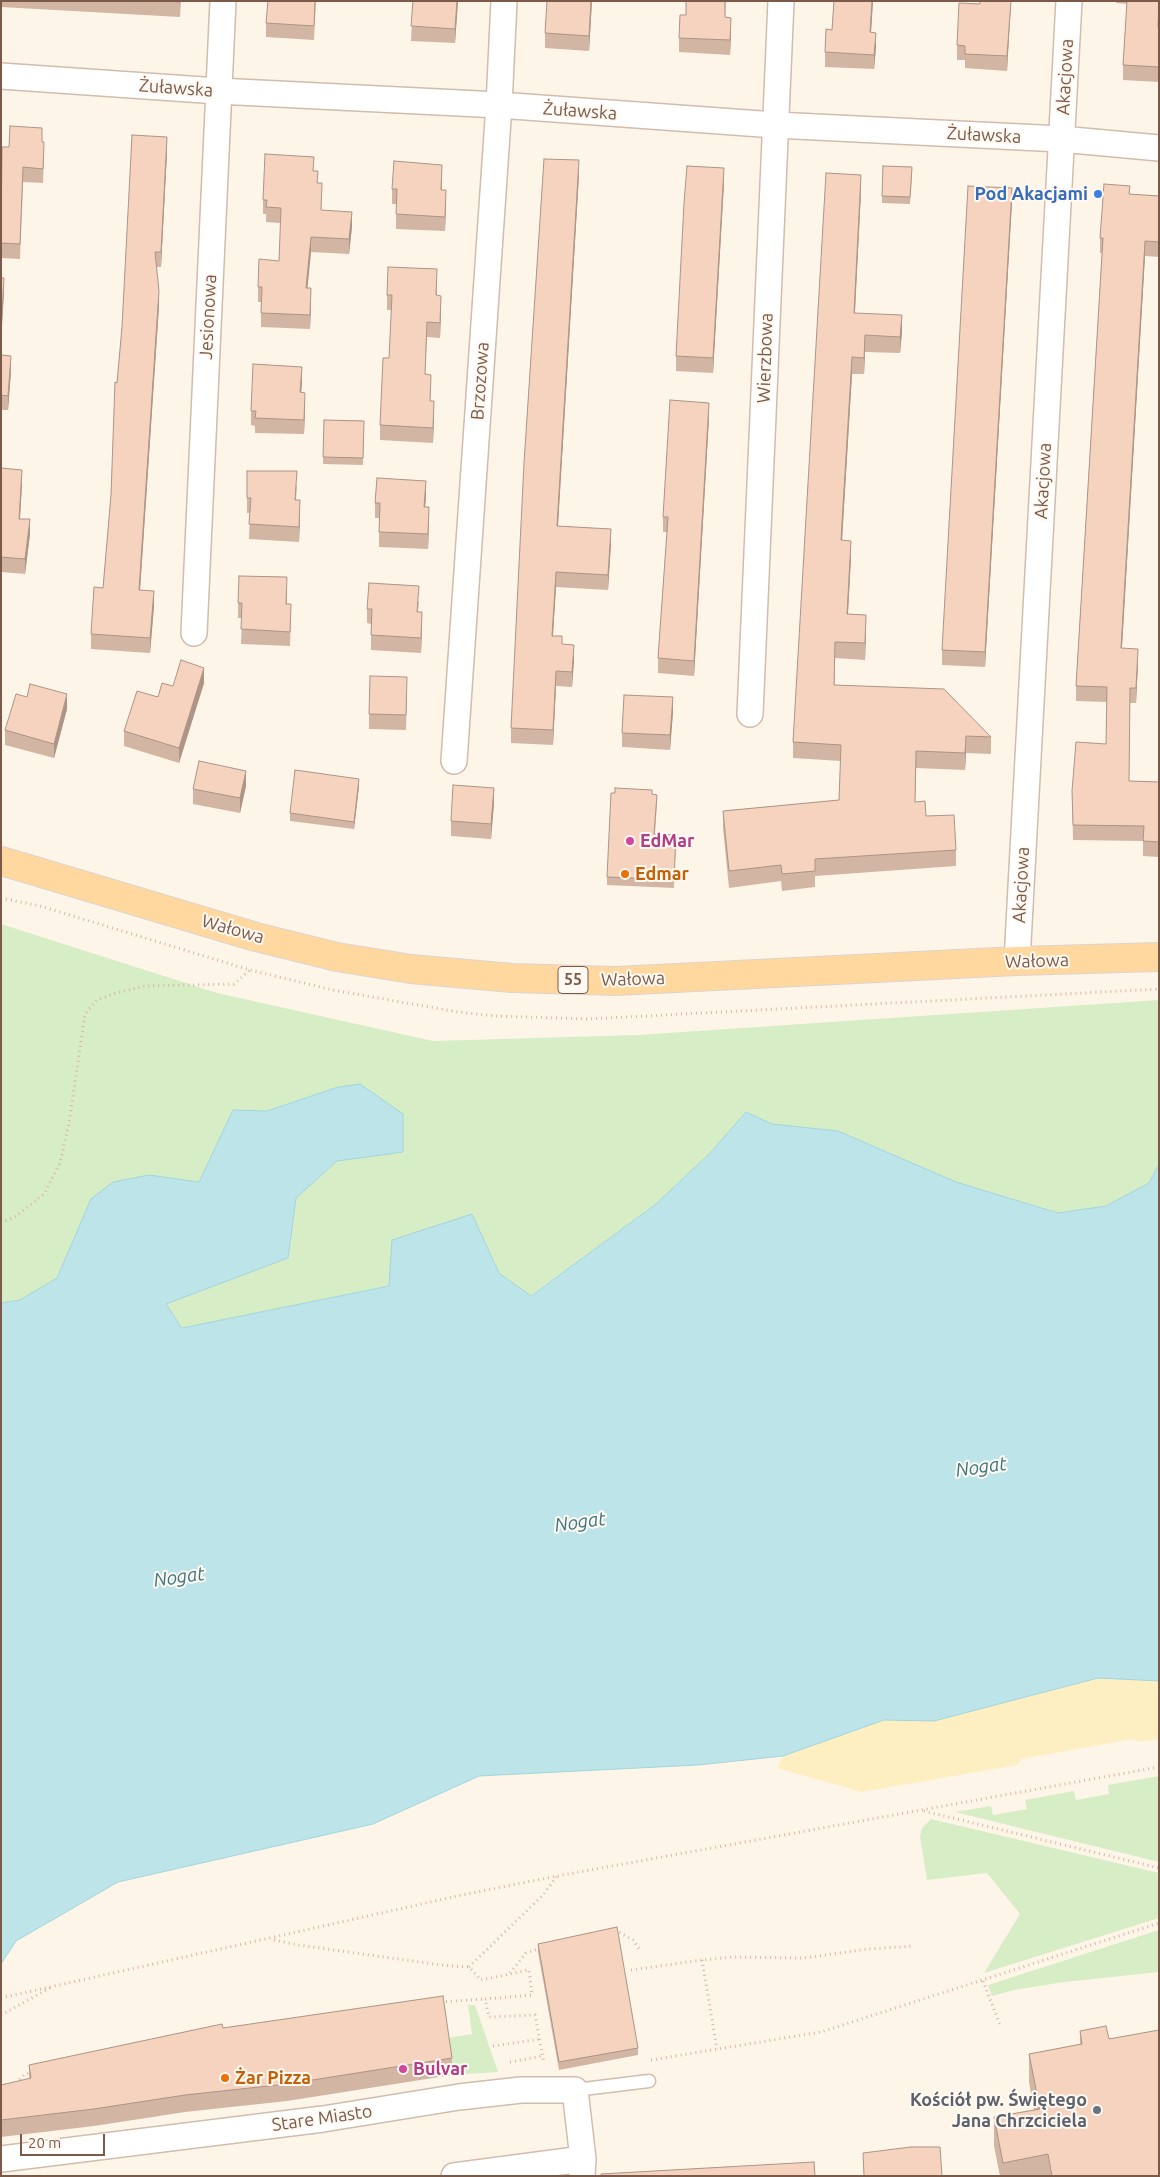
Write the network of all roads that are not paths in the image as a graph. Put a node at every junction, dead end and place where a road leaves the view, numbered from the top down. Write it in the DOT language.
graph roads {
  1 [pos="223,1"];
  2 [pos="504,1"];
  3 [pos="781,1"];
  4 [pos="1070,1"];
  5 [pos="1,76"];
  6 [pos="218,91"];
  7 [pos="499,105"];
  8 [pos="775,125"];
  9 [pos="1061,139"];
  10 [pos="1159,148"];
  11 [pos="194,633"];
  12 [pos="750,714"];
  13 [pos="454,761"];
  14 [pos="1,861"];
  15 [pos="1159,957"];
  16 [pos="1017,961"];
  17 [pos="649,2081"];
  18 [pos="575,2090"];
  19 [pos="1,2159"];
  20 [pos="583,2167"];
  21 [pos="454,2176"];
  1 -- 6 [label="street, Jesionowa"];
  2 -- 7 [label="street, Brzozowa"];
  3 -- 8 [label="street, Wierzbowa"];
  4 -- 9 [label="street, Akacjowa"];
  5 -- 6 [label="street, Żuławska"];
  6 -- 7 [label="street, Żuławska"];
  6 -- 11 [label="street, Jesionowa"];
  7 -- 8 [label="street, Żuławska"];
  7 -- 13 [label="street, Brzozowa"];
  8 -- 9 [label="street, Żuławska"];
  8 -- 12 [label="street, Wierzbowa"];
  9 -- 10 [label="street, Żuławska"];
  9 -- 16 [label="street, Akacjowa"];
  14 -- 16 [label="main road, Wałowa / 55"];
  15 -- 16 [label="main road, Wałowa / 55"];
  17 -- 18 [label="lane"];
  18 -- 19 [label="street, Stare Miasto"];
  18 -- 20 [label="street"];
  20 -- 21 [label="street"];
}
